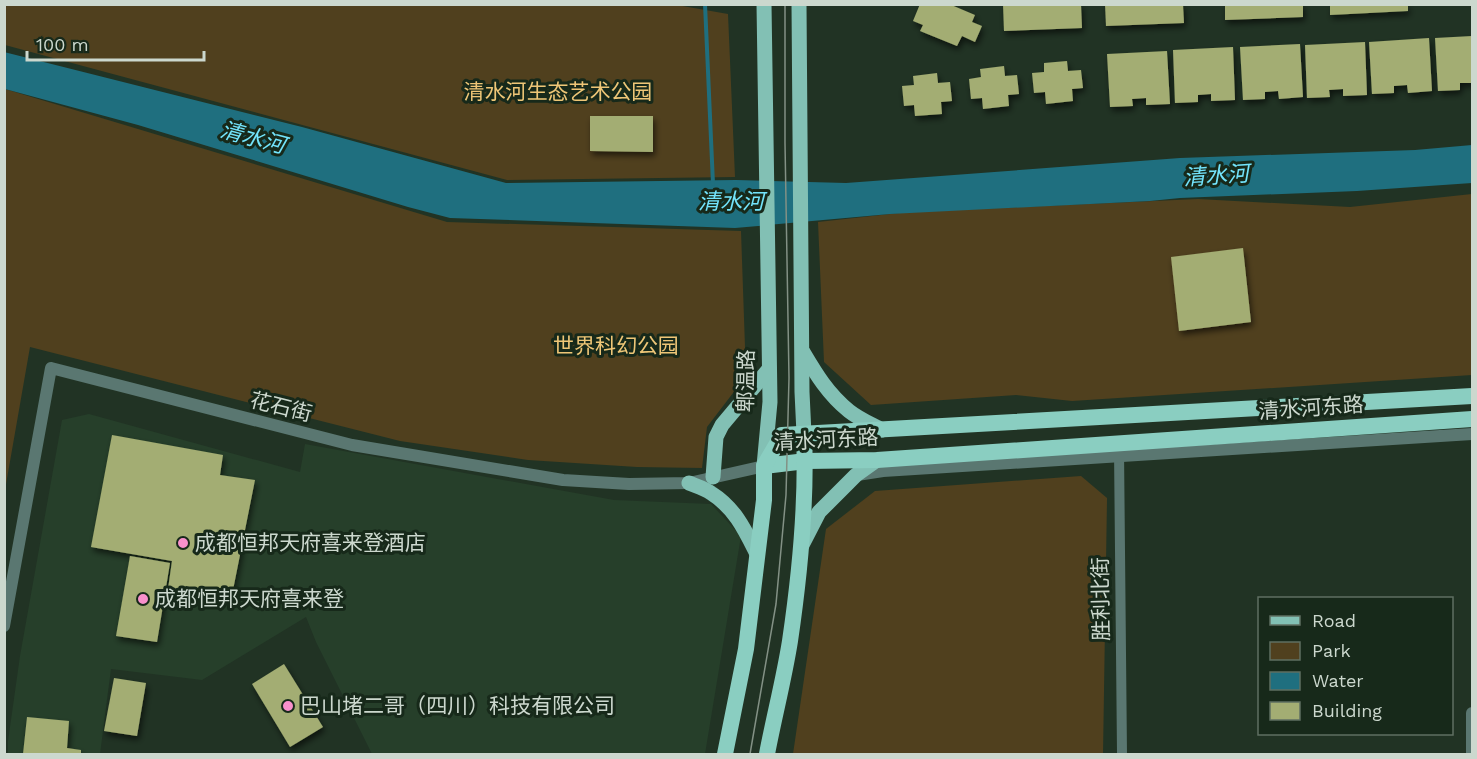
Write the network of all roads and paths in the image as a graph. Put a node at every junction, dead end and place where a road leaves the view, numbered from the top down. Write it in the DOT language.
graph roads {
  1 [pos="764,4"];
  2 [pos="800,4"];
  3 [pos="802,350"];
  4 [pos="769,369"];
  5 [pos="1473,396"];
  6 [pos="1473,419"];
  7 [pos="882,430"];
  8 [pos="804,434"];
  9 [pos="1473,434"];
  10 [pos="1119,450"];
  11 [pos="877,460"];
  12 [pos="806,461"];
  13 [pos="764,465"];
  14 [pos="856,475"];
  15 [pos="713,477"];
  16 [pos="689,483"];
  17 [pos="802,545"];
  18 [pos="757,554"];
  19 [pos="4,626"];
  20 [pos="1473,713"];
  21 [pos="725,754"];
  22 [pos="767,754"];
  23 [pos="1122,754"];
  24 [pos="1472,754"];
  1 -- 4 [label="main road, 郫温路"];
  2 -- 3 [label="main road"];
  3 -- 7 [label="main road"];
  3 -- 8 [label="main road"];
  4 -- 13 [label="main road, 郫温路"];
  4 -- 15 [label="main road"];
  5 -- 7 [label="highway, 清水河东路"];
  6 -- 10 [label="highway, 清水河东路"];
  7 -- 8 [label="highway, 清水河东路"];
  8 -- 12 [label="highway"];
  8 -- 13 [label="highway, 清水河东路"];
  9 -- 10 [label="street"];
  10 -- 11 [label="highway, 清水河东路"];
  10 -- 14 [label="street"];
  10 -- 23 [label="street, 胜利北街"];
  11 -- 12 [label="highway, 清水河东路"];
  11 -- 14 [label="main road"];
  12 -- 13 [label="highway, 清水河东路"];
  12 -- 17 [label="highway"];
  13 -- 15 [label="street, 花石街"];
  13 -- 18 [label="highway, 郫温路"];
  14 -- 17 [label="main road"];
  15 -- 16 [label="street, 花石街"];
  16 -- 18 [label="main road"];
  16 -- 19 [label="street, 花石街"];
  17 -- 22 [label="highway"];
  18 -- 21 [label="highway, 郫温路"];
  20 -- 24 [label="street"];
}
